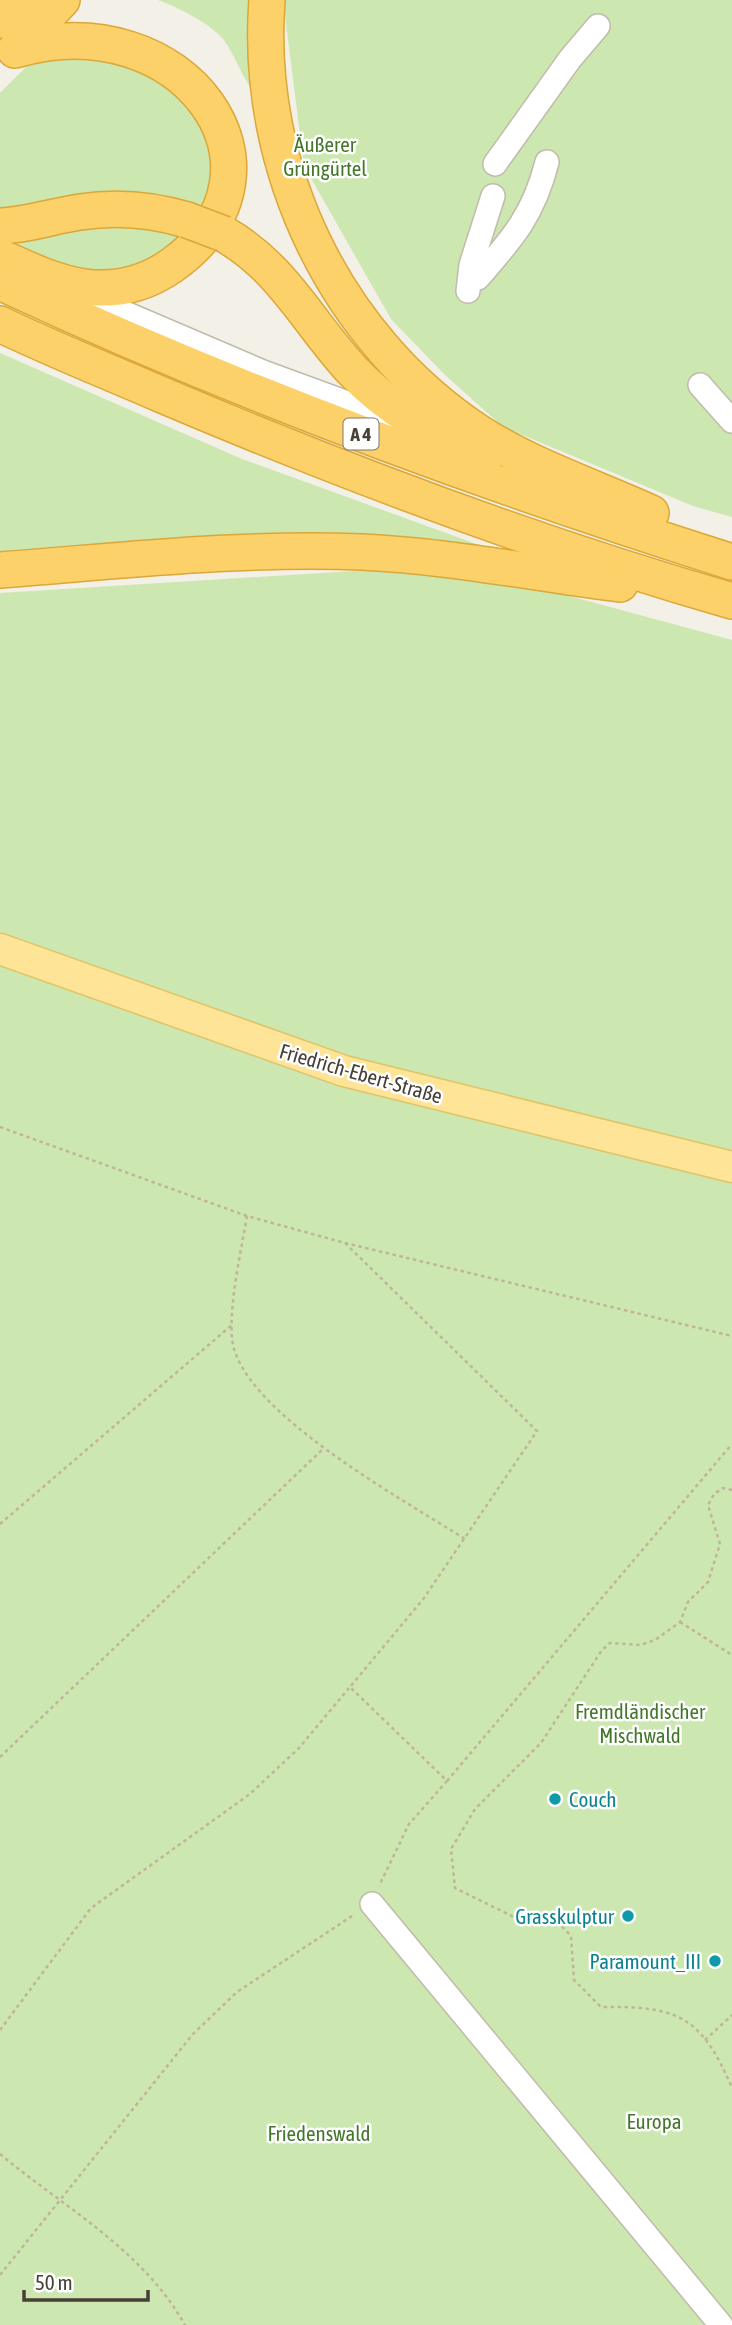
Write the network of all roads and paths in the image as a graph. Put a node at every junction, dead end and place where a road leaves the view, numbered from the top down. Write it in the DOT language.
graph roads {
  1 [pos="20,0"];
  2 [pos="62,0"];
  3 [pos="267,0"];
  4 [pos="598,26"];
  5 [pos="5,44"];
  6 [pos="547,162"];
  7 [pos="495,164"];
  8 [pos="493,196"];
  9 [pos="0,226"];
  10 [pos="0,257"];
  11 [pos="34,272"];
  12 [pos="0,282"];
  13 [pos="3,326"];
  14 [pos="700,385"];
  15 [pos="732,421"];
  16 [pos="451,440"];
  17 [pos="651,513"];
  18 [pos="732,539"];
  19 [pos="732,562"];
  20 [pos="0,570"];
  21 [pos="724,599"];
  22 [pos="0,949"];
  23 [pos="0,1127"];
  24 [pos="732,1167"];
  25 [pos="247,1216"];
  26 [pos="345,1243"];
  27 [pos="233,1324"];
  28 [pos="732,1336"];
  29 [pos="732,1444"];
  30 [pos="324,1448"];
  31 [pos="732,1490"];
  32 [pos="0,1524"];
  33 [pos="465,1539"];
  34 [pos="680,1622"];
  35 [pos="732,1655"];
  36 [pos="350,1687"];
  37 [pos="0,1758"];
  38 [pos="447,1781"];
  39 [pos="372,1904"];
  40 [pos="732,2015"];
  41 [pos="0,2030"];
  42 [pos="705,2040"];
  43 [pos="732,2088"];
  44 [pos="0,2154"];
  45 [pos="62,2201"];
  46 [pos="0,2274"];
  47 [pos="185,2325"];
  48 [pos="721,2325"];
  1 -- 5 [label="highway"];
  2 -- 5 [label="highway"];
  3 -- 17 [label="highway"];
  4 -- 7 [label="lane"];
  5 -- 11 [label="highway"];
  6 -- 8 [label="lane"];
  9 -- 16 [label="highway, bridge"];
  10 -- 11 [label="highway"];
  11 -- 16 [label="lane"];
  12 -- 19 [label="highway, A 4"];
  13 -- 21 [label="highway, A 4"];
  14 -- 15 [label="lane"];
  16 -- 17 [label="highway"];
  17 -- 18 [label="highway"];
  20 -- 21 [label="highway"];
  22 -- 24 [label="main road, Friedrich-Ebert-Straße"];
  23 -- 25 [label="path"];
  25 -- 26 [label="path"];
  25 -- 27 [label="path"];
  26 -- 28 [label="path"];
  26 -- 33 [label="path"];
  27 -- 30 [label="path"];
  27 -- 32 [label="path"];
  29 -- 38 [label="path"];
  30 -- 33 [label="path"];
  30 -- 37 [label="path"];
  31 -- 34 [label="path"];
  33 -- 36 [label="path"];
  34 -- 35 [label="path"];
  34 -- 42 [label="path"];
  36 -- 38 [label="path"];
  36 -- 41 [label="path"];
  38 -- 39 [label="path"];
  39 -- 45 [label="path"];
  39 -- 48 [label="lane"];
  40 -- 42 [label="path"];
  42 -- 43 [label="path"];
  44 -- 45 [label="path"];
  45 -- 46 [label="path"];
  45 -- 47 [label="path"];
}
